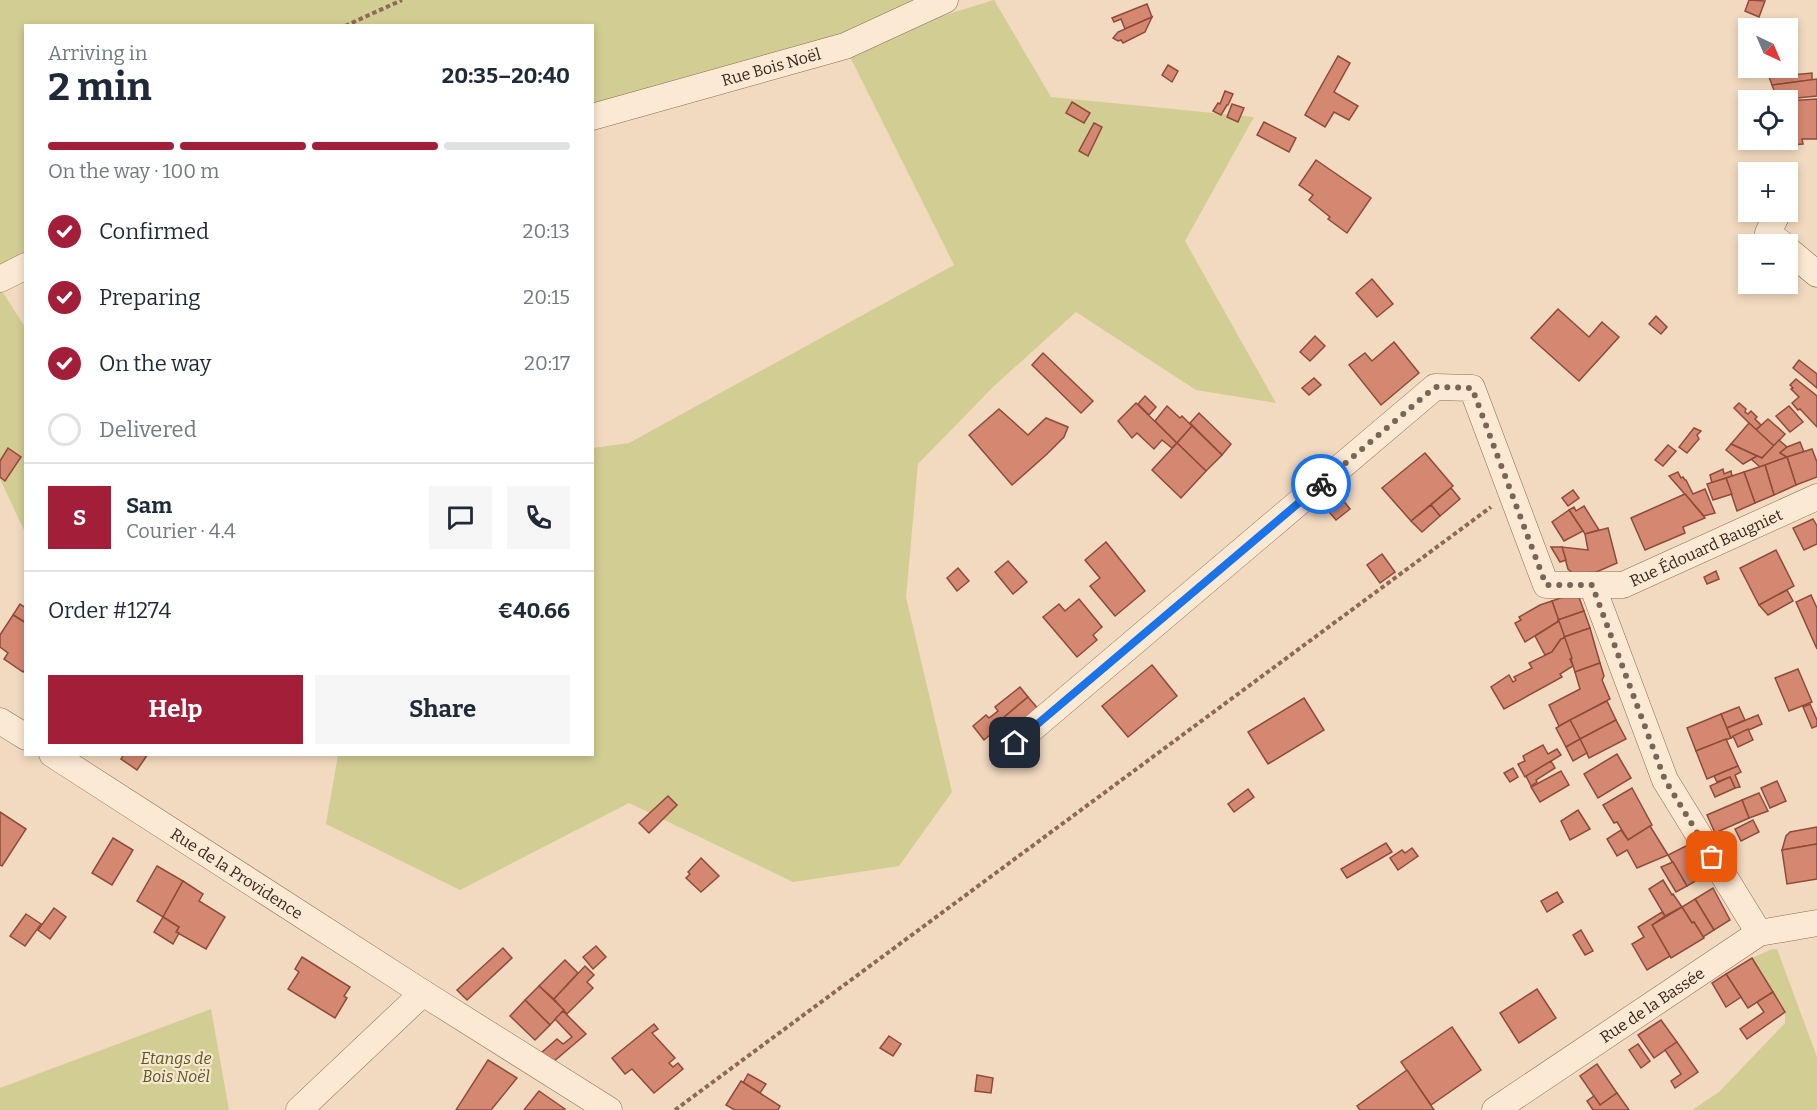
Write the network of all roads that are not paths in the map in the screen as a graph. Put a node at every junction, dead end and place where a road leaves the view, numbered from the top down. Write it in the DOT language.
graph roads {
  1 [pos="945,0"];
  2 [pos="594,116"];
  3 [pos="1798,258"];
  4 [pos="24,267"];
  5 [pos="1817,274"];
  6 [pos="0,279"];
  7 [pos="1817,497"];
  8 [pos="1592,585"];
  9 [pos="0,721"];
  10 [pos="24,736"];
  11 [pos="1015,743"];
  12 [pos="55,756"];
  13 [pos="1817,922"];
  14 [pos="1759,933"];
  15 [pos="423,993"];
  16 [pos="298,1110"];
  17 [pos="609,1110"];
  18 [pos="1495,1110"];
  1 -- 2 [label="street, Rue Bois Noël"];
  3 -- 5 [label="street"];
  4 -- 6 [label="street"];
  7 -- 8 [label="street, Rue Édouard Baugniet"];
  8 -- 11 [label="street, Rue Édouard Baugniet"];
  8 -- 14 [label="street"];
  9 -- 10 [label="street"];
  12 -- 15 [label="street, Rue de la Providence"];
  13 -- 14 [label="street, Rue de la Bassée"];
  14 -- 18 [label="street, Rue de la Bassée"];
  15 -- 16 [label="street"];
  15 -- 17 [label="street, Rue de la Providence"];
}
